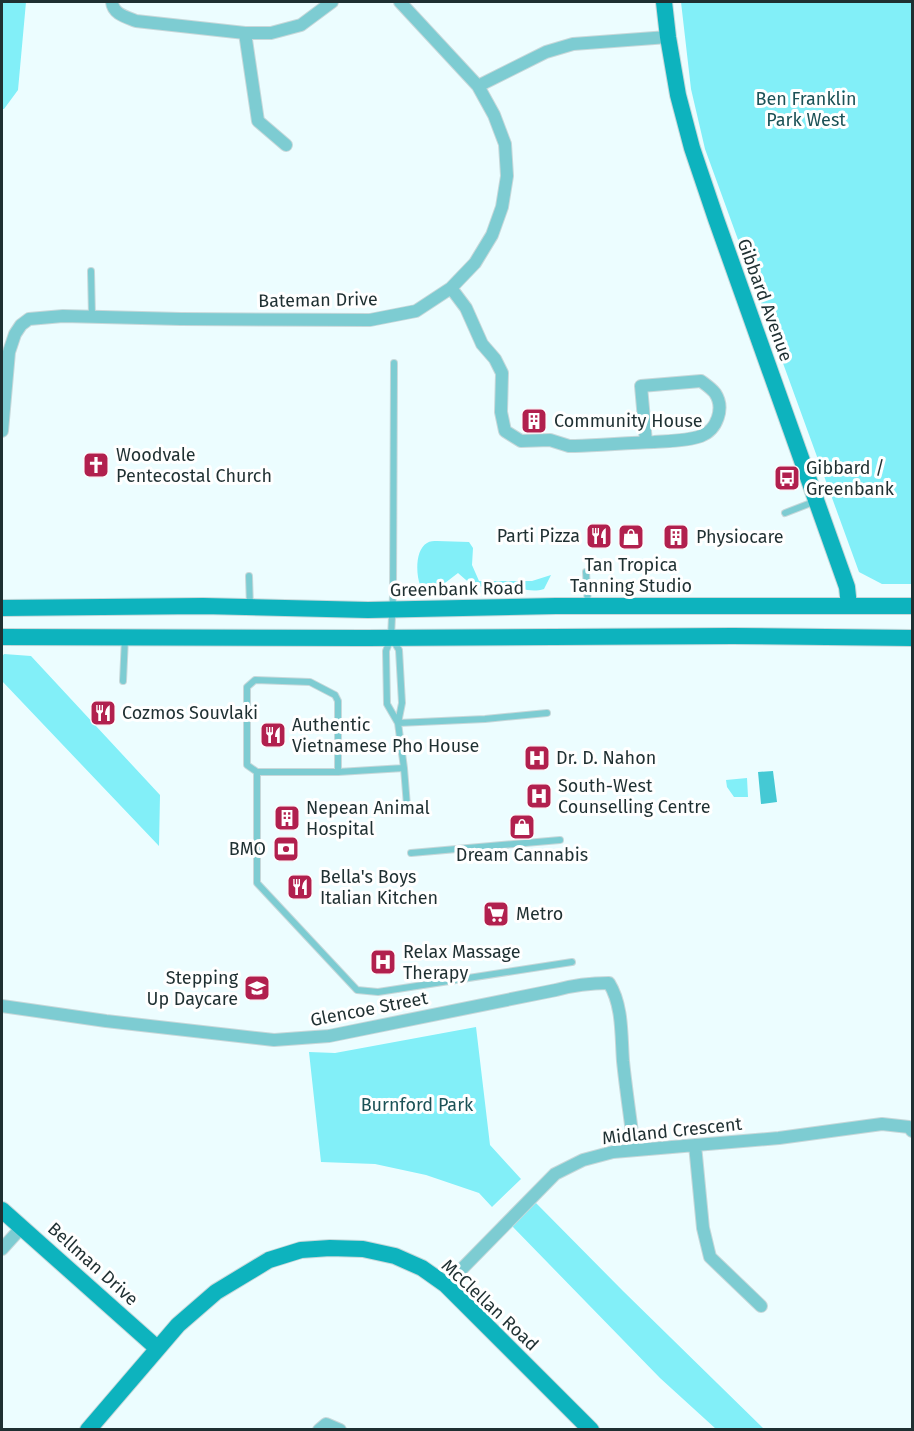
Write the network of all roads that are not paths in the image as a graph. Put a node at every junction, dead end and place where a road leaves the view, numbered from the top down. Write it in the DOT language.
graph roads {
  1 [pos="112,2"];
  2 [pos="332,2"];
  3 [pos="400,2"];
  4 [pos="664,2"];
  5 [pos="245,33"];
  6 [pos="668,37"];
  7 [pos="478,86"];
  8 [pos="285,145"];
  9 [pos="91,271"];
  10 [pos="451,288"];
  11 [pos="92,317"];
  12 [pos="394,363"];
  13 [pos="2,431"];
  14 [pos="646,442"];
  15 [pos="817,501"];
  16 [pos="785,513"];
  17 [pos="586,572"];
  18 [pos="249,576"];
  19 [pos="849,606"];
  20 [pos="912,606"];
  21 [pos="588,607"];
  22 [pos="2,608"];
  23 [pos="250,608"];
  24 [pos="730,608"];
  25 [pos="392,610"];
  26 [pos="733,636"];
  27 [pos="2,637"];
  28 [pos="125,637"];
  29 [pos="391,637"];
  30 [pos="912,638"];
  31 [pos="123,681"];
  32 [pos="547,714"];
  33 [pos="398,723"];
  34 [pos="404,768"];
  35 [pos="257,772"];
  36 [pos="338,772"];
  37 [pos="407,806"];
  38 [pos="560,840"];
  39 [pos="411,853"];
  40 [pos="572,962"];
  41 [pos="2,1006"];
  42 [pos="912,1131"];
  43 [pos="695,1146"];
  44 [pos="634,1150"];
  45 [pos="2,1210"];
  46 [pos="21,1228"];
  47 [pos="2,1249"];
  48 [pos="446,1285"];
  49 [pos="761,1306"];
  50 [pos="157,1348"];
  51 [pos="88,1430"];
  52 [pos="319,1430"];
  53 [pos="340,1430"];
  54 [pos="591,1430"];
  1 -- 5 [label="street"];
  2 -- 5 [label="street"];
  3 -- 7 [label="street, Bateman Drive"];
  4 -- 6 [label="main road, Gibbard Avenue"];
  5 -- 8 [label="street"];
  6 -- 7 [label="street"];
  6 -- 15 [label="main road, Gibbard Avenue"];
  7 -- 10 [label="street, Bateman Drive"];
  9 -- 11 [label="lane"];
  10 -- 11 [label="street, Bateman Drive"];
  10 -- 14 [label="street"];
  11 -- 13 [label="street, Bateman Drive"];
  12 -- 25 [label="lane"];
  14 -- 14 [label="street"];
  15 -- 16 [label="lane"];
  15 -- 19 [label="main road, Gibbard Avenue"];
  17 -- 21 [label="lane"];
  18 -- 23 [label="lane"];
  19 -- 20 [label="main road, Greenbank Road"];
  19 -- 24 [label="main road, Greenbank Road"];
  21 -- 24 [label="main road, Greenbank Road"];
  21 -- 25 [label="main road, Greenbank Road"];
  22 -- 23 [label="main road, Greenbank Road"];
  23 -- 25 [label="main road, Greenbank Road"];
  24 -- 26 [label="main road"];
  25 -- 29 [label="lane"];
  26 -- 29 [label="main road"];
  26 -- 30 [label="main road"];
  27 -- 28 [label="main road"];
  28 -- 29 [label="main road"];
  28 -- 31 [label="lane"];
  29 -- 33 [label="lane"];
  29 -- 33 [label="lane"];
  32 -- 33 [label="lane"];
  33 -- 34 [label="lane"];
  34 -- 36 [label="lane"];
  34 -- 37 [label="lane"];
  35 -- 36 [label="lane"];
  35 -- 36 [label="lane"];
  35 -- 40 [label="lane"];
  38 -- 39 [label="lane"];
  41 -- 44 [label="street, Glencoe Street"];
  42 -- 43 [label="street, Midland Crescent"];
  43 -- 44 [label="street, Midland Crescent"];
  43 -- 49 [label="street"];
  44 -- 48 [label="street, Midland Crescent"];
  45 -- 46 [label="main road, Bellman Drive"];
  46 -- 47 [label="street"];
  46 -- 50 [label="main road, Bellman Drive"];
  48 -- 50 [label="main road, McClellan Road"];
  48 -- 54 [label="main road, McClellan Road"];
  50 -- 51 [label="main road, McClellan Road"];
  52 -- 53 [label="street"];
}
